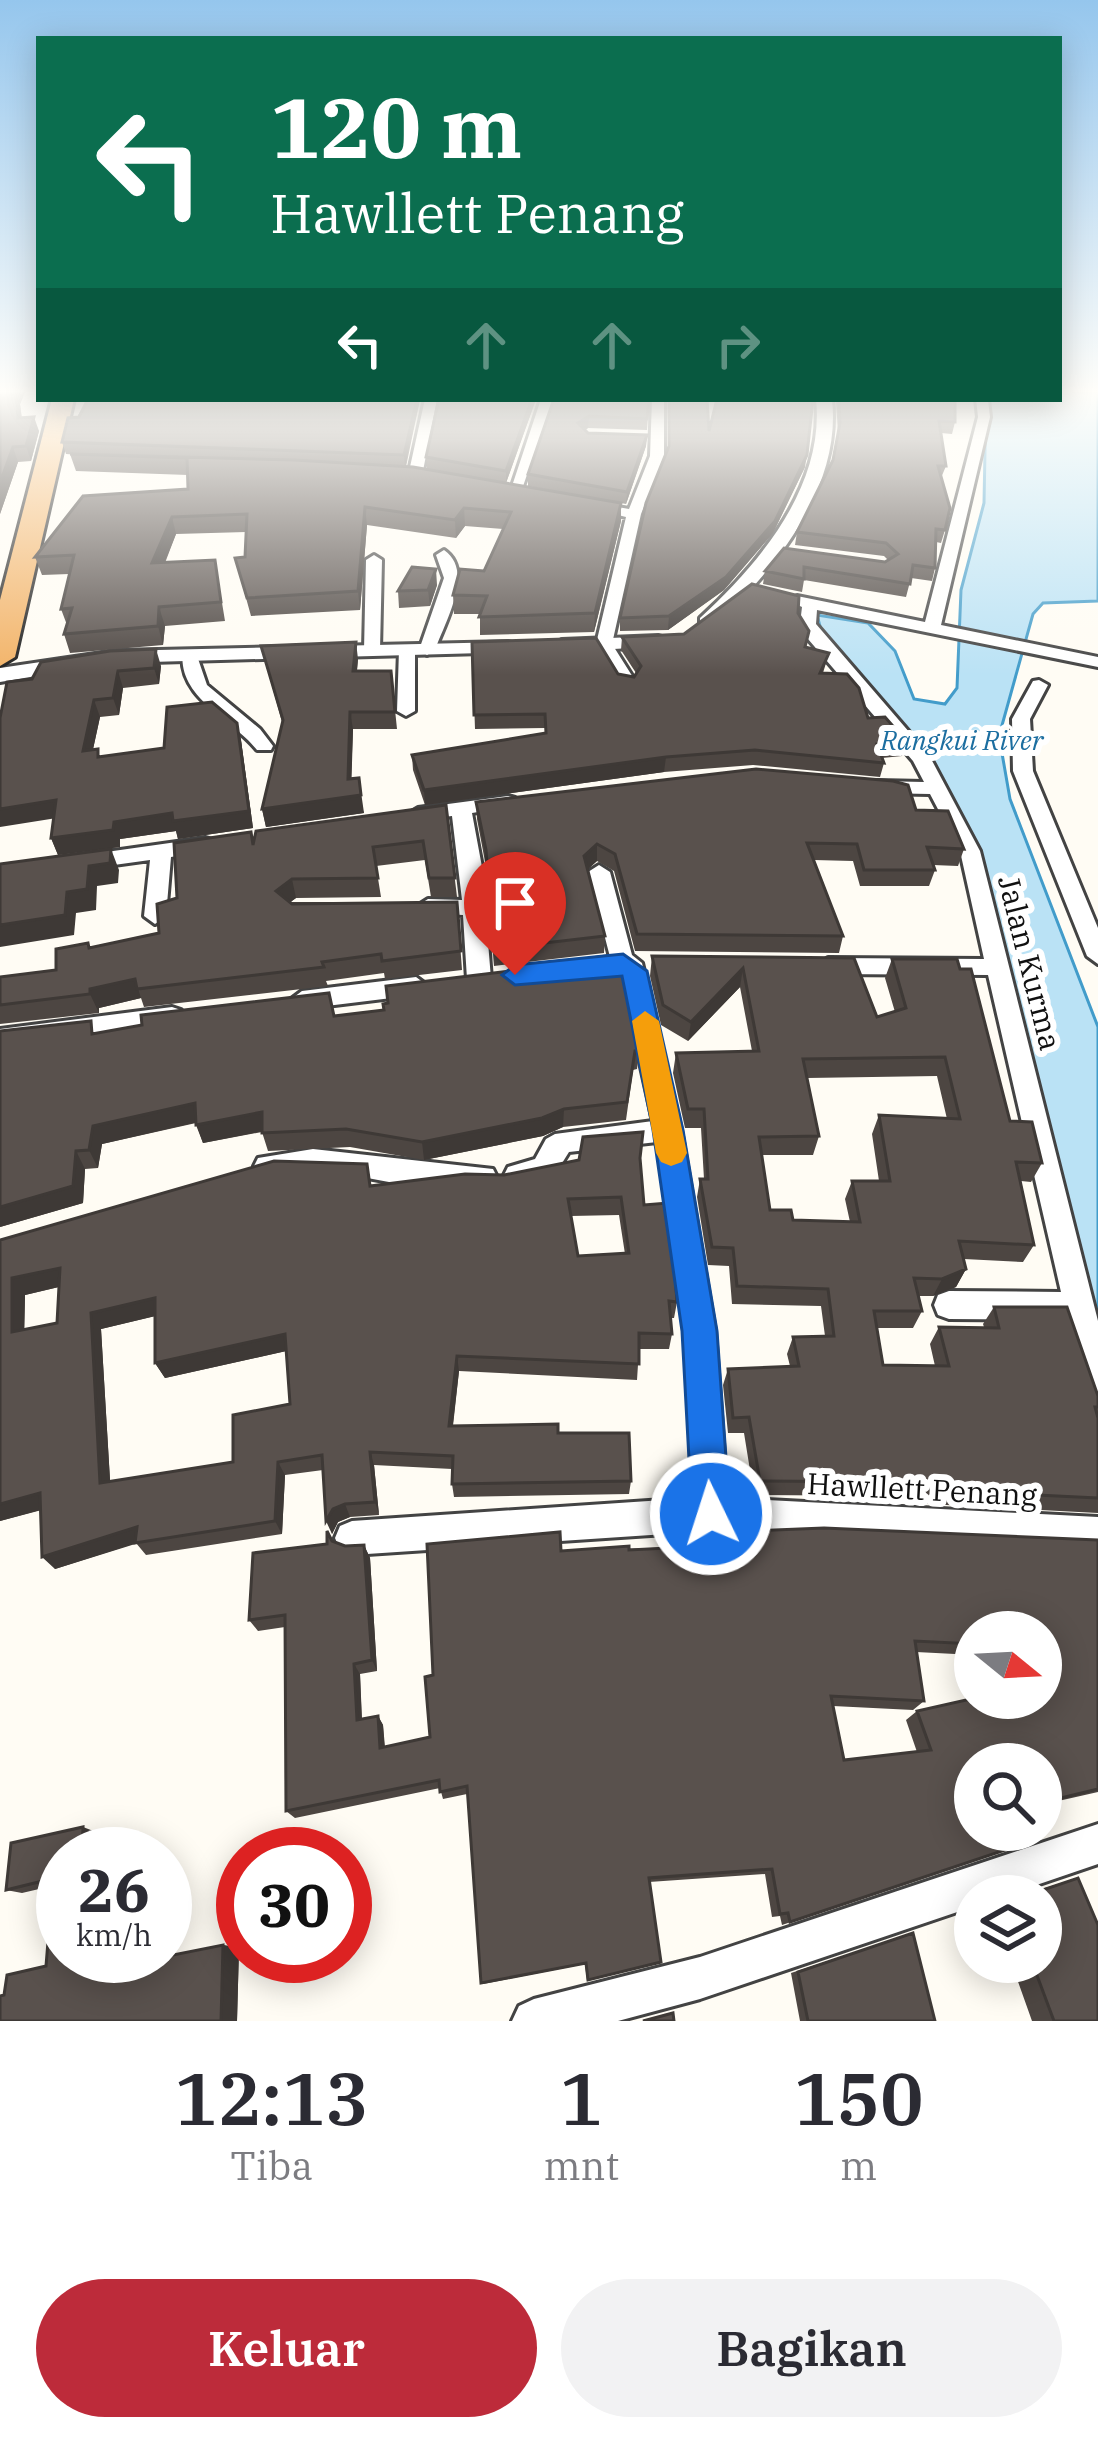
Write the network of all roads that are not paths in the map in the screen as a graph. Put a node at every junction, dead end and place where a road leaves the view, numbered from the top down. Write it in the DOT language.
graph roads {
  1 [pos="50,486"];
  2 [pos="516,486"];
  3 [pos="644,486"];
  4 [pos="815,486"];
  5 [pos="968,486"];
  6 [pos="495,492"];
  7 [pos="513,495"];
  8 [pos="536,499"];
  9 [pos="583,506"];
  10 [pos="634,514"];
  11 [pos="444,555"];
  12 [pos="374,560"];
  13 [pos="742,589"];
  14 [pos="764,594"];
  15 [pos="4,621"];
  16 [pos="932,629"];
  17 [pos="604,644"];
  18 [pos="372,650"];
  19 [pos="417,650"];
  20 [pos="189,653"];
  21 [pos="0,657"];
  22 [pos="1098,662"];
  23 [pos="0,675"];
  24 [pos="627,682"];
  25 [pos="1039,685"];
  26 [pos="406,711"];
  27 [pos="264,746"];
  28 [pos="845,787"];
  29 [pos="940,788"];
  30 [pos="525,800"];
  31 [pos="460,808"];
  32 [pos="403,817"];
  33 [pos="238,840"];
  34 [pos="161,851"];
  35 [pos="69,865"];
  36 [pos="599,872"];
  37 [pos="404,907"];
  38 [pos="474,908"];
  39 [pos="155,916"];
  40 [pos="1098,956"];
  41 [pos="635,964"];
  42 [pos="791,965"];
  43 [pos="999,967"];
  44 [pos="561,970"];
  45 [pos="280,1003"];
  46 [pos="210,1012"];
  47 [pos="0,1038"];
  48 [pos="668,1130"];
  49 [pos="247,1173"];
  50 [pos="949,1305"];
  51 [pos="1078,1306"];
  52 [pos="1098,1384"];
  53 [pos="711,1514"];
  54 [pos="1098,1534"];
  55 [pos="352,1538"];
  56 [pos="1098,1844"];
  57 [pos="533,2021"];
  1 -- 15 [label="highway"];
  2 -- 7 [label="street"];
  3 -- 10 [label="street"];
  4 -- 13 [label="street"];
  5 -- 16 [label="street"];
  6 -- 7 [label="street"];
  7 -- 8 [label="street"];
  9 -- 10 [label="street"];
  10 -- 17 [label="street"];
  11 -- 19 [label="street"];
  12 -- 18 [label="street"];
  13 -- 14 [label="street"];
  13 -- 17 [label="street"];
  15 -- 21 [label="highway"];
  16 -- 22 [label="street"];
  16 -- 29 [label="street, Jalan Kurma"];
  17 -- 19 [label="street"];
  17 -- 24 [label="street"];
  18 -- 19 [label="street"];
  18 -- 20 [label="street"];
  19 -- 26 [label="street"];
  20 -- 23 [label="street"];
  20 -- 27 [label="street"];
  25 -- 40 [label="street"];
  28 -- 29 [label="street"];
  29 -- 43 [label="street, Jalan Kurma"];
  30 -- 31 [label="street"];
  31 -- 32 [label="street"];
  31 -- 38 [label="street"];
  33 -- 34 [label="street"];
  34 -- 35 [label="street"];
  34 -- 39 [label="street"];
  36 -- 41 [label="street"];
  37 -- 38 [label="street"];
  38 -- 45 [label="street"];
  41 -- 44 [label="street"];
  41 -- 48 [label="street"];
  42 -- 43 [label="street"];
  43 -- 51 [label="street, Jalan Kurma"];
  46 -- 47 [label="street"];
  48 -- 49 [label="street"];
  48 -- 53 [label="street"];
  50 -- 51 [label="street"];
  51 -- 52 [label="street, Jalan Kurma"];
  53 -- 54 [label="street, Hawllett Penang"];
  53 -- 55 [label="street, Hawllett Penang"];
  56 -- 57 [label="street"];
}
